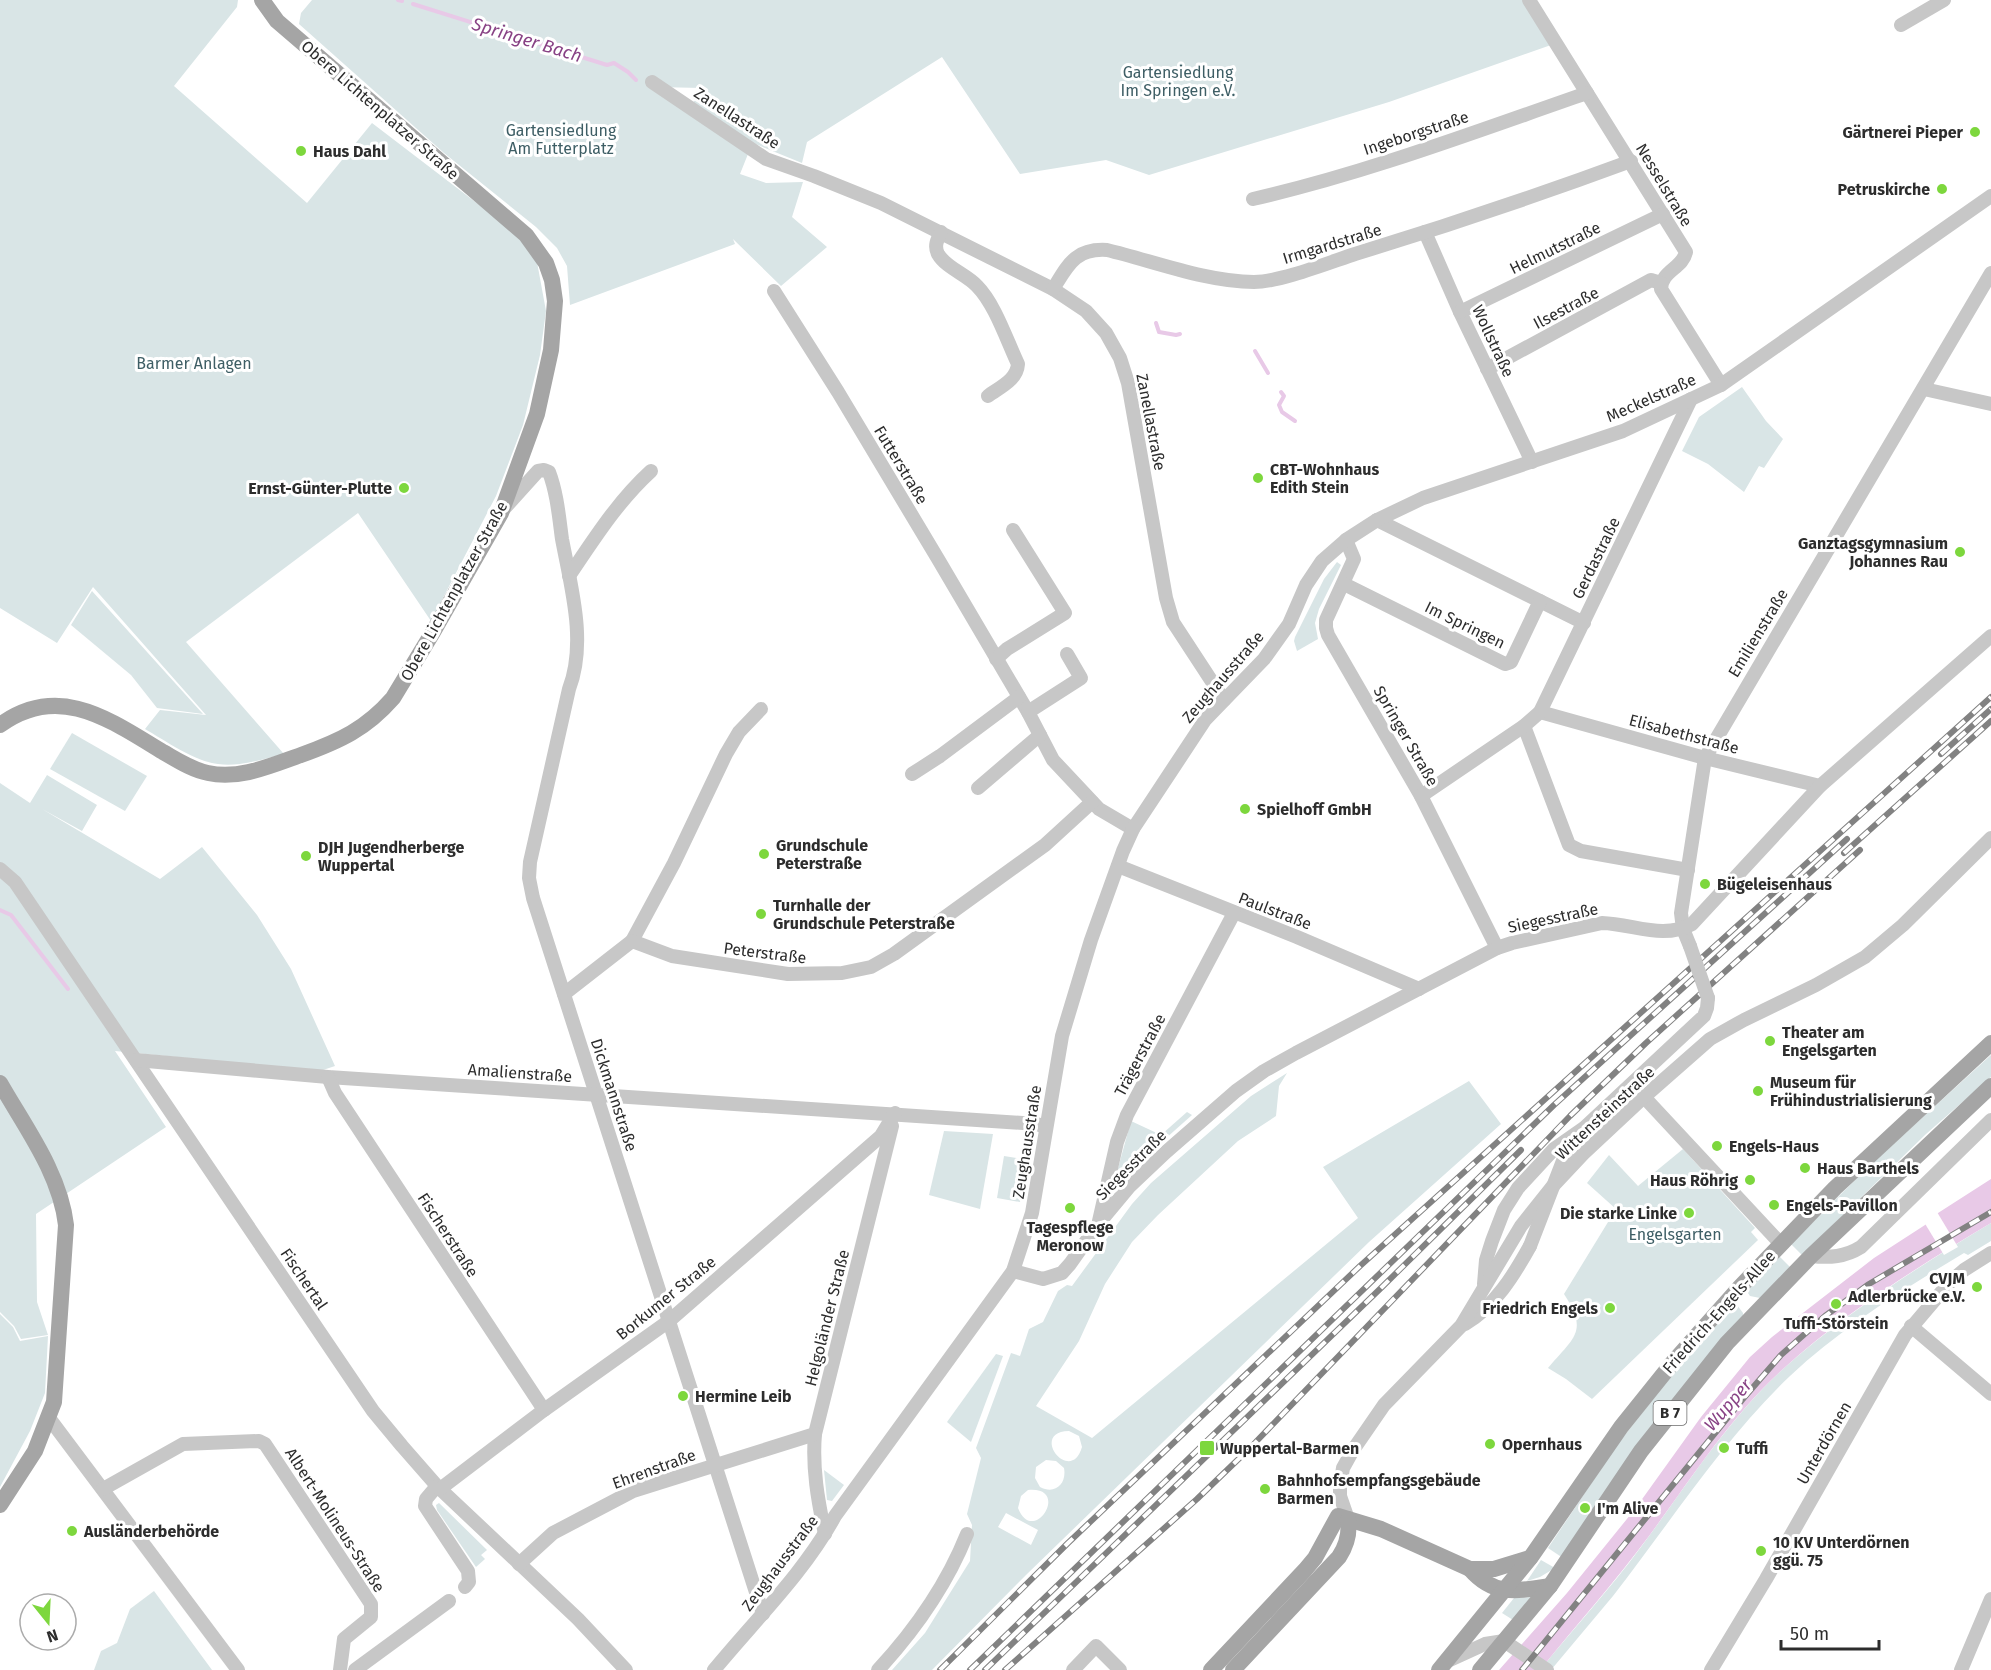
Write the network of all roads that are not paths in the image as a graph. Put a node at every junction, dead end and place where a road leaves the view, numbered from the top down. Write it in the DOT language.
graph roads {
  1 [pos="262,0"];
  2 [pos="1529,0"];
  3 [pos="1944,0"];
  4 [pos="1901,25"];
  5 [pos="652,82"];
  6 [pos="1587,93"];
  7 [pos="1631,161"];
  8 [pos="1991,196"];
  9 [pos="1254,199"];
  10 [pos="1663,214"];
  11 [pos="940,232"];
  12 [pos="1425,232"];
  13 [pos="1991,273"];
  14 [pos="1661,283"];
  15 [pos="1053,290"];
  16 [pos="774,291"];
  17 [pos="1461,312"];
  18 [pos="1487,369"];
  19 [pos="1721,385"];
  20 [pos="1924,389"];
  21 [pos="988,396"];
  22 [pos="1691,399"];
  23 [pos="1991,404"];
  24 [pos="1532,462"];
  25 [pos="651,471"];
  26 [pos="501,513"];
  27 [pos="1377,520"];
  28 [pos="1013,530"];
  29 [pos="1346,540"];
  30 [pos="569,576"];
  31 [pos="1344,584"];
  32 [pos="1306,585"];
  33 [pos="1540,601"];
  34 [pos="1584,622"];
  35 [pos="1991,636"];
  36 [pos="1067,654"];
  37 [pos="996,659"];
  38 [pos="1018,697"];
  39 [pos="1224,700"];
  40 [pos="761,709"];
  41 [pos="1028,712"];
  42 [pos="1540,712"];
  43 [pos="0,725"];
  44 [pos="1524,726"];
  45 [pos="1040,735"];
  46 [pos="1705,758"];
  47 [pos="912,774"];
  48 [pos="1820,786"];
  49 [pos="978,788"];
  50 [pos="1421,796"];
  51 [pos="1092,802"];
  52 [pos="1133,829"];
  53 [pos="1991,838"];
  54 [pos="1118,866"];
  55 [pos="0,869"];
  56 [pos="1688,870"];
  57 [pos="1234,913"];
  58 [pos="1683,929"];
  59 [pos="632,941"];
  60 [pos="1497,948"];
  61 [pos="1419,989"];
  62 [pos="564,994"];
  63 [pos="1991,1043"];
  64 [pos="136,1060"];
  65 [pos="328,1077"];
  66 [pos="0,1083"];
  67 [pos="1991,1086"];
  68 [pos="597,1095"];
  69 [pos="1644,1097"];
  70 [pos="895,1113"];
  71 [pos="1991,1120"];
  72 [pos="1045,1127"];
  73 [pos="1584,1128"];
  74 [pos="1099,1223"];
  75 [pos="1780,1243"];
  76 [pos="1991,1253"];
  77 [pos="1811,1256"];
  78 [pos="1013,1271"];
  79 [pos="1739,1288"];
  80 [pos="1483,1289"];
  81 [pos="1762,1306"];
  82 [pos="669,1321"];
  83 [pos="1461,1326"];
  84 [pos="1911,1326"];
  85 [pos="1991,1394"];
  86 [pos="544,1410"];
  87 [pos="50,1418"];
  88 [pos="815,1434"];
  89 [pos="716,1465"];
  90 [pos="439,1487"];
  91 [pos="102,1489"];
  92 [pos="0,1505"];
  93 [pos="1343,1512"];
  94 [pos="825,1534"];
  95 [pos="967,1534"];
  96 [pos="1531,1557"];
  97 [pos="519,1564"];
  98 [pos="1470,1569"];
  99 [pos="1550,1586"];
  100 [pos="465,1587"];
  101 [pos="1504,1591"];
  102 [pos="1991,1599"];
  103 [pos="449,1601"];
  104 [pos="764,1614"];
  105 [pos="1509,1643"];
  106 [pos="1442,1666"];
  107 [pos="238,1670"];
  108 [pos="340,1670"];
  109 [pos="355,1670"];
  110 [pos="626,1670"];
  111 [pos="714,1670"];
  112 [pos="878,1670"];
  113 [pos="1073,1670"];
  114 [pos="1120,1670"];
  115 [pos="1211,1670"];
  116 [pos="1233,1670"];
  117 [pos="1480,1670"];
  118 [pos="1547,1670"];
  119 [pos="1711,1670"];
  120 [pos="1961,1670"];
  1 -- 26 [label="main road, Obere Lichtenplatzer Straße"];
  2 -- 6 [label="street, Nesselstraße"];
  3 -- 4 [label="street"];
  5 -- 11 [label="street, Zanellastraße"];
  6 -- 7 [label="street, Nesselstraße"];
  6 -- 9 [label="street, Ingeborgstraße"];
  7 -- 10 [label="street, Nesselstraße"];
  7 -- 12 [label="street, Irmgardstraße"];
  8 -- 19 [label="street, Meckelstraße"];
  10 -- 14 [label="street, Nesselstraße"];
  10 -- 17 [label="street, Helmutstraße"];
  11 -- 15 [label="street, Zanellastraße"];
  11 -- 21 [label="street"];
  12 -- 15 [label="street, Irmgardstraße"];
  12 -- 17 [label="street, Wollstraße"];
  13 -- 20 [label="street, Emilienstraße"];
  14 -- 18 [label="street, Ilsestraße"];
  14 -- 19 [label="street"];
  15 -- 39 [label="street, Zanellastraße"];
  16 -- 37 [label="street, Futterstraße"];
  17 -- 18 [label="street, Wollstraße"];
  18 -- 24 [label="street, Wollstraße"];
  19 -- 22 [label="street, Meckelstraße"];
  20 -- 23 [label="street"];
  20 -- 46 [label="street, Emilienstraße"];
  22 -- 24 [label="street, Meckelstraße"];
  22 -- 34 [label="street, Gerdastraße"];
  24 -- 27 [label="street, Meckelstraße"];
  25 -- 30 [label="street"];
  26 -- 30 [label="street, Dickmannstraße"];
  26 -- 43 [label="main road, Obere Lichtenplatzer Straße"];
  27 -- 29 [label="street, Meckelstraße"];
  27 -- 33 [label="street"];
  28 -- 37 [label="street"];
  29 -- 31 [label="street, Springer Straße"];
  29 -- 32 [label="street, Meckelstraße"];
  30 -- 62 [label="street, Dickmannstraße"];
  31 -- 33 [label="street, Im Springen"];
  31 -- 50 [label="street, Springer Straße"];
  32 -- 39 [label="street, Zeughausstraße"];
  33 -- 34 [label="street"];
  34 -- 42 [label="street, Gerdastraße"];
  35 -- 48 [label="street"];
  36 -- 41 [label="street"];
  37 -- 38 [label="street, Futterstraße"];
  38 -- 41 [label="street, Futterstraße"];
  38 -- 47 [label="street"];
  39 -- 52 [label="street, Zeughausstraße"];
  40 -- 59 [label="street"];
  41 -- 45 [label="street, Futterstraße"];
  42 -- 44 [label="street, Gerdastraße"];
  42 -- 46 [label="street, Elisabethstraße"];
  44 -- 50 [label="street, Gerdastraße"];
  44 -- 56 [label="street"];
  45 -- 49 [label="street"];
  45 -- 51 [label="street, Futterstraße"];
  46 -- 48 [label="street, Elisabethstraße"];
  46 -- 56 [label="street, Emilienstraße"];
  48 -- 58 [label="street"];
  50 -- 60 [label="street, Springer Straße"];
  51 -- 52 [label="street, Futterstraße"];
  51 -- 59 [label="street, Peterstraße"];
  52 -- 54 [label="street, Zeughausstraße"];
  53 -- 69 [label="street, Wittensteinstraße"];
  54 -- 57 [label="street, Paulstraße"];
  54 -- 72 [label="street, Zeughausstraße"];
  55 -- 64 [label="street, Fischertal"];
  56 -- 58 [label="street, Emilienstraße"];
  57 -- 61 [label="street, Paulstraße"];
  57 -- 74 [label="street, Trägerstraße"];
  58 -- 60 [label="street, Siegesstraße"];
  58 -- 73 [label="street, Emilienstraße, bridge"];
  59 -- 62 [label="street"];
  60 -- 61 [label="street, Siegesstraße"];
  61 -- 74 [label="street, Siegesstraße"];
  62 -- 68 [label="street, Dickmannstraße"];
  63 -- 75 [label="main road, Friedrich-Engels-Allee / B 7"];
  64 -- 65 [label="street, Amalienstraße"];
  64 -- 90 [label="street, Fischertal"];
  65 -- 68 [label="street, Amalienstraße"];
  65 -- 86 [label="street, Fischerstraße"];
  66 -- 87 [label="main road"];
  67 -- 77 [label="main road, Friedrich-Engels-Allee / B 7"];
  68 -- 70 [label="street, Amalienstraße"];
  68 -- 82 [label="street, Dickmannstraße"];
  69 -- 75 [label="street"];
  69 -- 80 [label="street, Wittensteinstraße"];
  70 -- 72 [label="street, Amalienstraße"];
  70 -- 82 [label="street, Borkumer Straße"];
  70 -- 88 [label="street, Helgoländer Straße"];
  71 -- 77 [label="street"];
  72 -- 78 [label="street, Zeughausstraße"];
  73 -- 80 [label="street, Emilienstraße"];
  73 -- 83 [label="street, Emilienstraße, bridge"];
  74 -- 78 [label="street, Siegesstraße"];
  75 -- 79 [label="main road, Friedrich-Engels-Allee / B 7"];
  76 -- 84 [label="street, Unterdörnen"];
  77 -- 81 [label="main road, Friedrich-Engels-Allee / B 7"];
  78 -- 94 [label="street, Zeughausstraße"];
  79 -- 81 [label="main road"];
  79 -- 96 [label="main road, Friedrich-Engels-Allee / B 7"];
  80 -- 83 [label="street, Wittensteinstraße"];
  81 -- 99 [label="main road, Friedrich-Engels-Allee / B 7"];
  82 -- 86 [label="street, Borkumer Straße"];
  82 -- 89 [label="street, Dickmannstraße"];
  83 -- 93 [label="street, Wittensteinstraße"];
  84 -- 85 [label="street"];
  84 -- 119 [label="street, Unterdörnen"];
  86 -- 90 [label="street, Borkumer Straße"];
  87 -- 91 [label="street"];
  87 -- 92 [label="main road"];
  88 -- 89 [label="street, Ehrenstraße"];
  88 -- 94 [label="street, Helgoländer Straße"];
  89 -- 97 [label="street, Ehrenstraße"];
  89 -- 104 [label="street, Dickmannstraße"];
  90 -- 97 [label="street, Fischertal"];
  90 -- 100 [label="street"];
  91 -- 107 [label="street"];
  91 -- 108 [label="street, Albert-Molineus-Straße"];
  93 -- 98 [label="main road"];
  93 -- 115 [label="main road"];
  93 -- 116 [label="main road"];
  94 -- 104 [label="street, Zeughausstraße"];
  95 -- 112 [label="street"];
  96 -- 98 [label="main road"];
  96 -- 101 [label="main road, Friedrich-Engels-Allee / B 7"];
  97 -- 110 [label="street, Fischertal"];
  98 -- 101 [label="main road"];
  99 -- 101 [label="main road"];
  99 -- 105 [label="main road, Friedrich-Engels-Allee / B 7"];
  101 -- 106 [label="main road, Friedrich-Engels-Allee / B 7"];
  102 -- 120 [label="street"];
  103 -- 109 [label="street"];
  104 -- 111 [label="street, Zeughausstraße"];
  105 -- 106 [label="street"];
  105 -- 117 [label="main road, Friedrich-Engels-Allee / B 7"];
  105 -- 118 [label="street"];
  113 -- 114 [label="street"];
}
